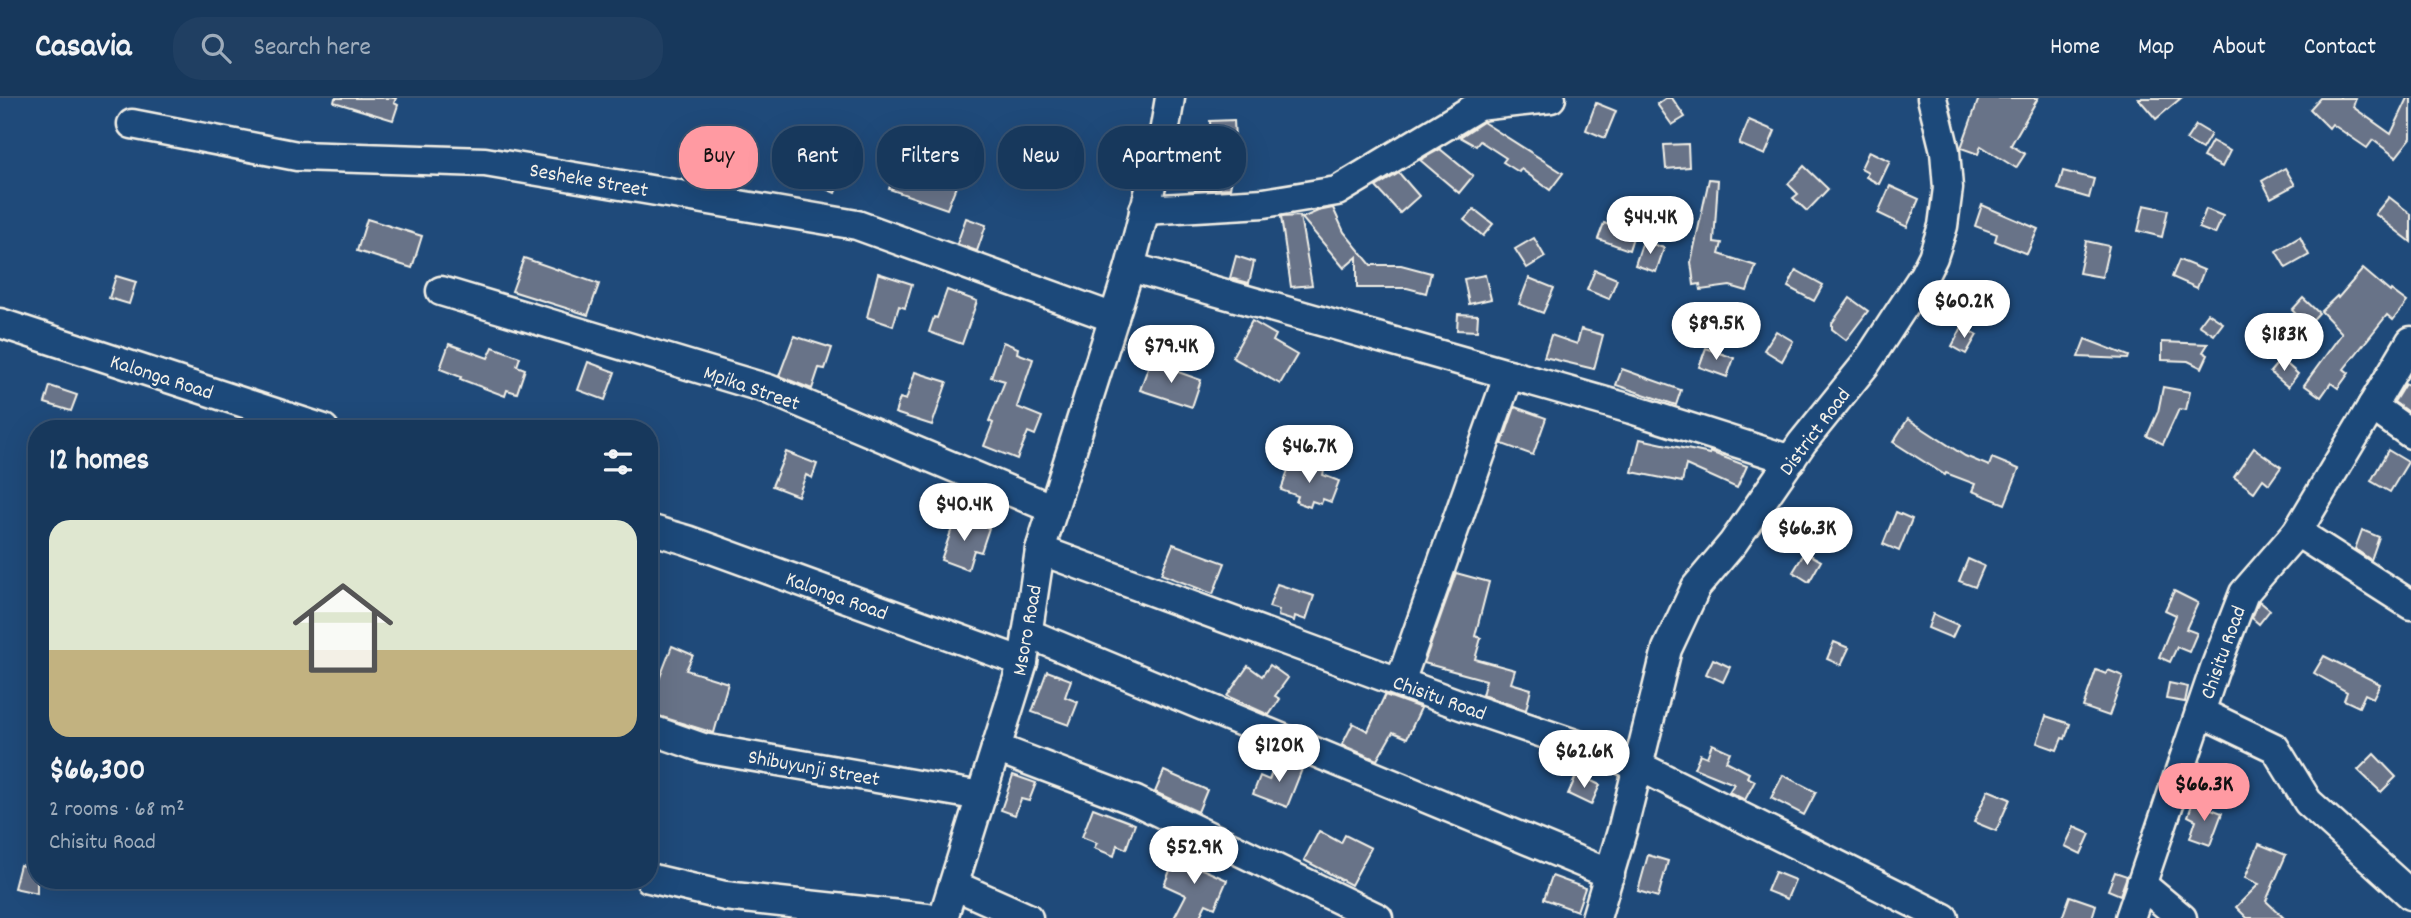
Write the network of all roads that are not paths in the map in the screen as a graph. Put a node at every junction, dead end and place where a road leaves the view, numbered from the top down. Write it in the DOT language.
graph roads {
  1 [pos="1170,98"];
  2 [pos="1551,98"];
  3 [pos="1932,98"];
  4 [pos="1455,108"];
  5 [pos="132,124"];
  6 [pos="1144,211"];
  7 [pos="1130,267"];
  8 [pos="441,291"];
  9 [pos="1114,318"];
  10 [pos="0,323"];
  11 [pos="2411,341"];
  12 [pos="1509,374"];
  13 [pos="2372,406"];
  14 [pos="296,420"];
  15 [pos="2411,434"];
  16 [pos="1791,460"];
  17 [pos="1053,509"];
  18 [pos="658,532"];
  19 [pos="2297,532"];
  20 [pos="1040,550"];
  21 [pos="2411,605"];
  22 [pos="1027,633"];
  23 [pos="1023,662"];
  24 [pos="1400,682"];
  25 [pos="2200,712"];
  26 [pos="658,732"];
  27 [pos="996,748"];
  28 [pos="1637,765"];
  29 [pos="981,796"];
  30 [pos="1610,874"];
  31 [pos="658,880"];
  32 [pos="2141,884"];
  33 [pos="954,885"];
  34 [pos="2411,895"];
  35 [pos="927,918"];
  36 [pos="943,918"];
  37 [pos="1028,918"];
  38 [pos="1378,918"];
  39 [pos="1596,918"];
  40 [pos="1944,918"];
  41 [pos="2130,918"];
  42 [pos="2182,918"];
  1 -- 6 [label="street, Msoro Road"];
  2 -- 4 [label="street"];
  3 -- 16 [label="street, District Road"];
  4 -- 6 [label="street"];
  5 -- 9 [label="street, Sesheke Street"];
  6 -- 7 [label="street, Msoro Road"];
  7 -- 9 [label="street, Msoro Road"];
  7 -- 12 [label="street"];
  8 -- 17 [label="street, Mpika Street"];
  9 -- 17 [label="street, Msoro Road"];
  10 -- 14 [label="street, Kalonga Road"];
  11 -- 13 [label="street, Chisitu Road"];
  12 -- 16 [label="street"];
  12 -- 24 [label="street"];
  13 -- 15 [label="street"];
  13 -- 19 [label="street, Chisitu Road"];
  16 -- 28 [label="street, District Road"];
  17 -- 20 [label="street, Msoro Road"];
  18 -- 23 [label="street, Kalonga Road"];
  19 -- 21 [label="street"];
  19 -- 25 [label="street, Chisitu Road"];
  20 -- 22 [label="street, Msoro Road"];
  20 -- 24 [label="street, Chisitu Road"];
  22 -- 23 [label="street, Msoro Road"];
  22 -- 30 [label="street"];
  23 -- 27 [label="street, Msoro Road"];
  24 -- 28 [label="street, Chisitu Road"];
  25 -- 32 [label="street, Chisitu Road"];
  25 -- 34 [label="street"];
  26 -- 29 [label="street, Shibuyunji Street"];
  27 -- 29 [label="street, Msoro Road"];
  27 -- 38 [label="street"];
  28 -- 30 [label="street, District Road"];
  28 -- 40 [label="street, Chisitu Road"];
  29 -- 33 [label="street, Msoro Road"];
  30 -- 39 [label="street, District Road"];
  31 -- 35 [label="street"];
  32 -- 41 [label="street, Chisitu Road"];
  32 -- 42 [label="street"];
  33 -- 36 [label="street, Msoro Road"];
  33 -- 37 [label="street"];
}
